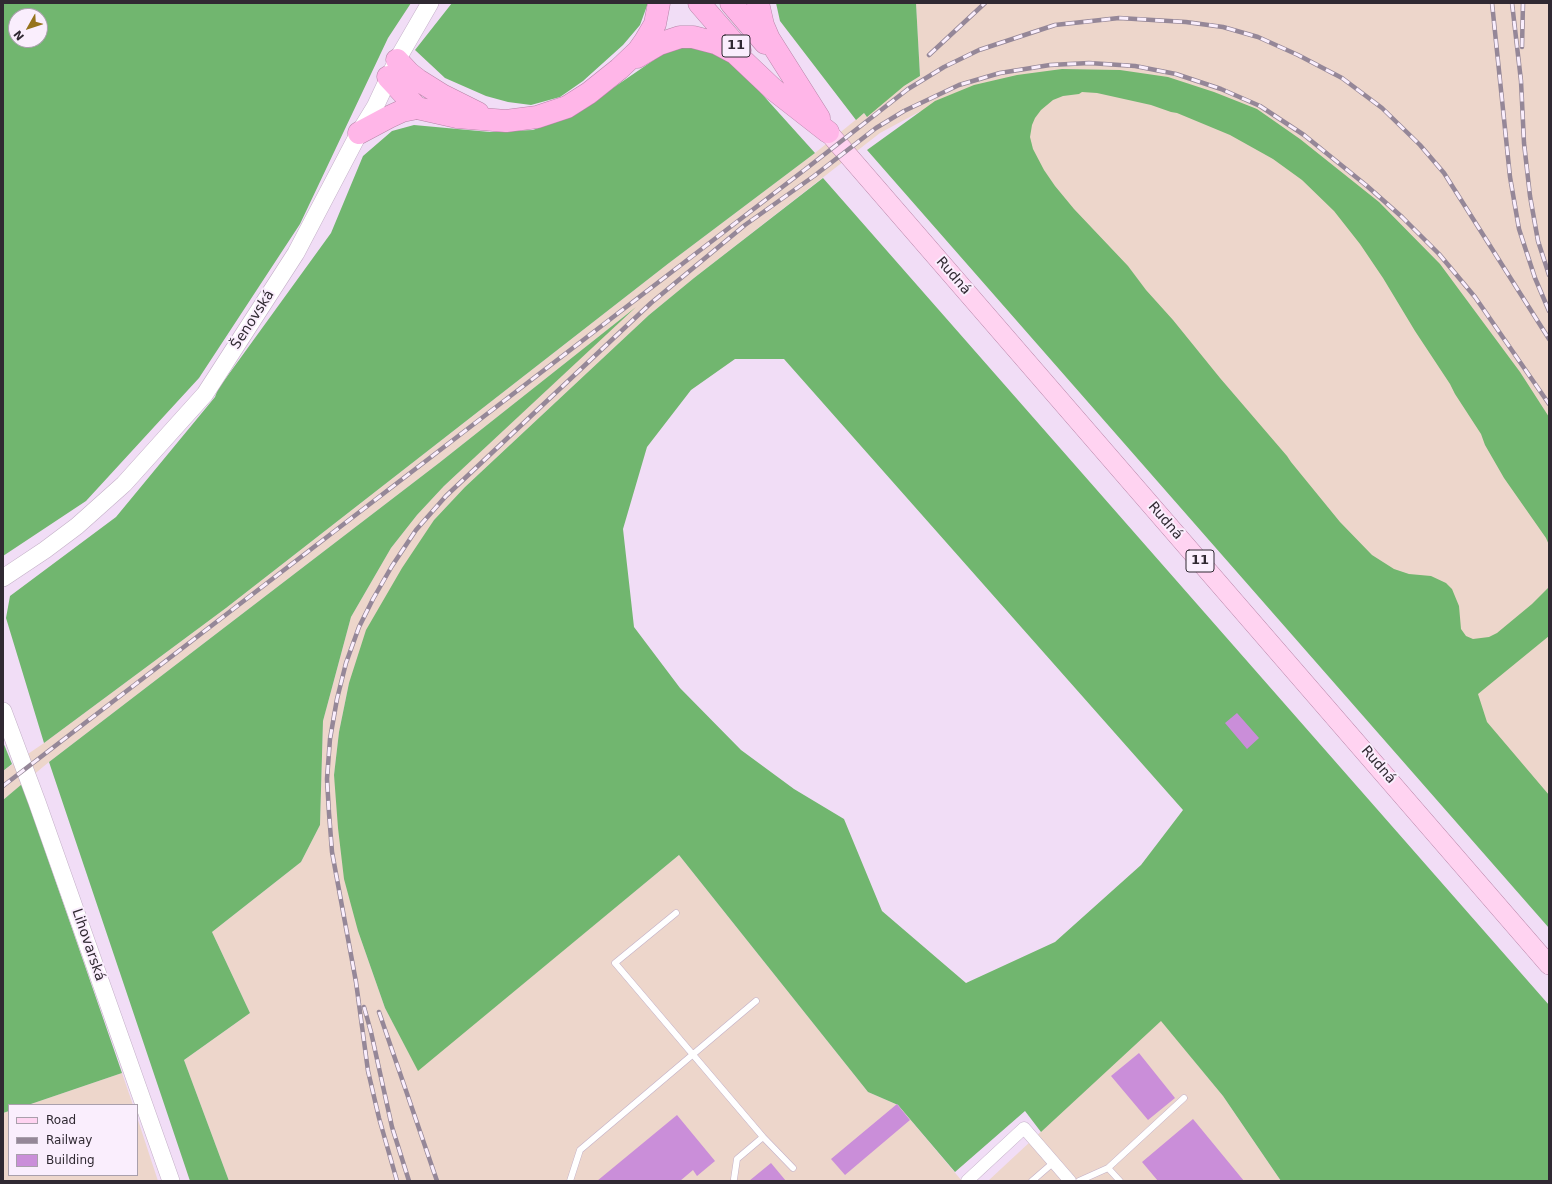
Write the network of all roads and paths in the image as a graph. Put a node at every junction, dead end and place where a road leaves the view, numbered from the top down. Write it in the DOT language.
graph roads {
  1 [pos="430,3"];
  2 [pos="659,3"];
  3 [pos="699,3"];
  4 [pos="731,3"];
  5 [pos="758,3"];
  6 [pos="393,69"];
  7 [pos="620,69"];
  8 [pos="790,73"];
  9 [pos="773,89"];
  10 [pos="417,108"];
  11 [pos="491,120"];
  12 [pos="828,132"];
  13 [pos="359,133"];
  14 [pos="3,578"];
  15 [pos="3,710"];
  16 [pos="676,913"];
  17 [pos="1549,965"];
  18 [pos="756,1001"];
  19 [pos="693,1054"];
  20 [pos="1184,1098"];
  21 [pos="763,1137"];
  22 [pos="1054,1162"];
  23 [pos="793,1168"];
  24 [pos="1108,1168"];
  25 [pos="734,1180"];
  26 [pos="171,1181"];
  27 [pos="570,1181"];
  28 [pos="967,1181"];
  29 [pos="1032,1181"];
  30 [pos="1070,1181"];
  31 [pos="1080,1181"];
  32 [pos="1120,1181"];
  1 -- 6 [label="street, Šenovská"];
  2 -- 7 [label="highway"];
  3 -- 9 [label="highway, 11"];
  4 -- 8 [label="highway, 11"];
  5 -- 8 [label="highway"];
  6 -- 10 [label="highway"];
  6 -- 11 [label="highway"];
  6 -- 13 [label="street, Šenovská"];
  7 -- 9 [label="highway"];
  7 -- 11 [label="highway"];
  8 -- 12 [label="highway, 11"];
  9 -- 12 [label="highway, 11"];
  10 -- 11 [label="highway"];
  10 -- 13 [label="highway"];
  12 -- 17 [label="main road, Rudná / 11"];
  13 -- 14 [label="street, Šenovská"];
  15 -- 26 [label="street, Lihovarská"];
  16 -- 19 [label="lane"];
  18 -- 19 [label="lane"];
  19 -- 21 [label="lane"];
  19 -- 27 [label="lane"];
  20 -- 24 [label="lane"];
  21 -- 23 [label="lane"];
  21 -- 25 [label="lane"];
  22 -- 28 [label="street"];
  22 -- 29 [label="lane"];
  22 -- 30 [label="street"];
  24 -- 31 [label="lane"];
  24 -- 32 [label="lane"];
}
